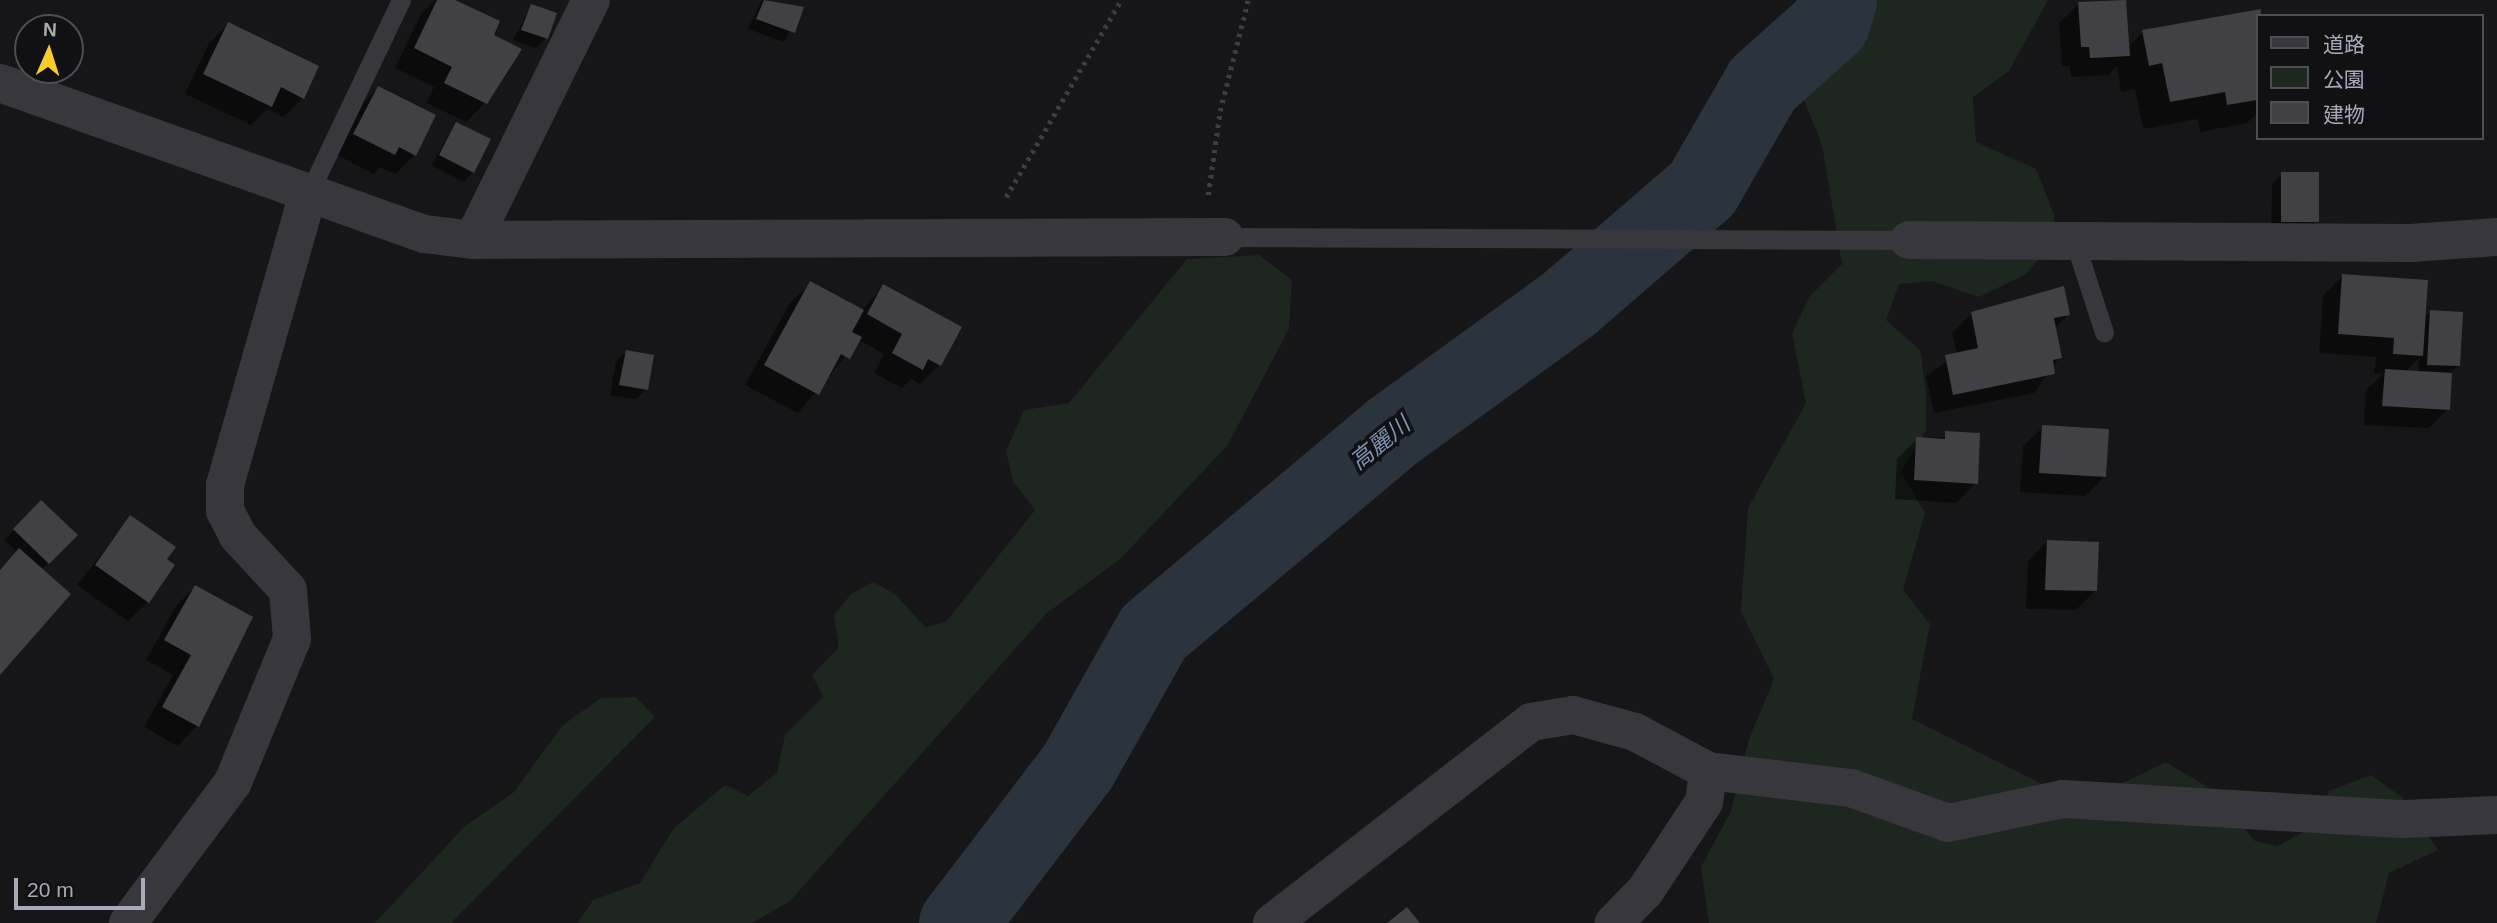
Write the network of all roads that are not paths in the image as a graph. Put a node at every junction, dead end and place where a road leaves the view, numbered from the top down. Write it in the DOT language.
graph roads {
  1 [pos="401,0"];
  2 [pos="591,0"];
  3 [pos="0,83"];
  4 [pos="307,197"];
  5 [pos="2497,237"];
  6 [pos="1214,238"];
  7 [pos="473,240"];
  8 [pos="1909,240"];
  9 [pos="2075,243"];
  10 [pos="2104,332"];
  11 [pos="1707,771"];
  12 [pos="2497,815"];
  13 [pos="128,923"];
  14 [pos="1272,923"];
  15 [pos="1614,923"];
  1 -- 4 [label="lane"];
  2 -- 7 [label="street"];
  3 -- 4 [label="street"];
  4 -- 7 [label="street"];
  4 -- 13 [label="street"];
  5 -- 9 [label="street"];
  6 -- 7 [label="street"];
  6 -- 8 [label="lane"];
  8 -- 9 [label="street"];
  9 -- 10 [label="lane"];
  11 -- 12 [label="street"];
  11 -- 14 [label="street"];
  11 -- 15 [label="street"];
}
